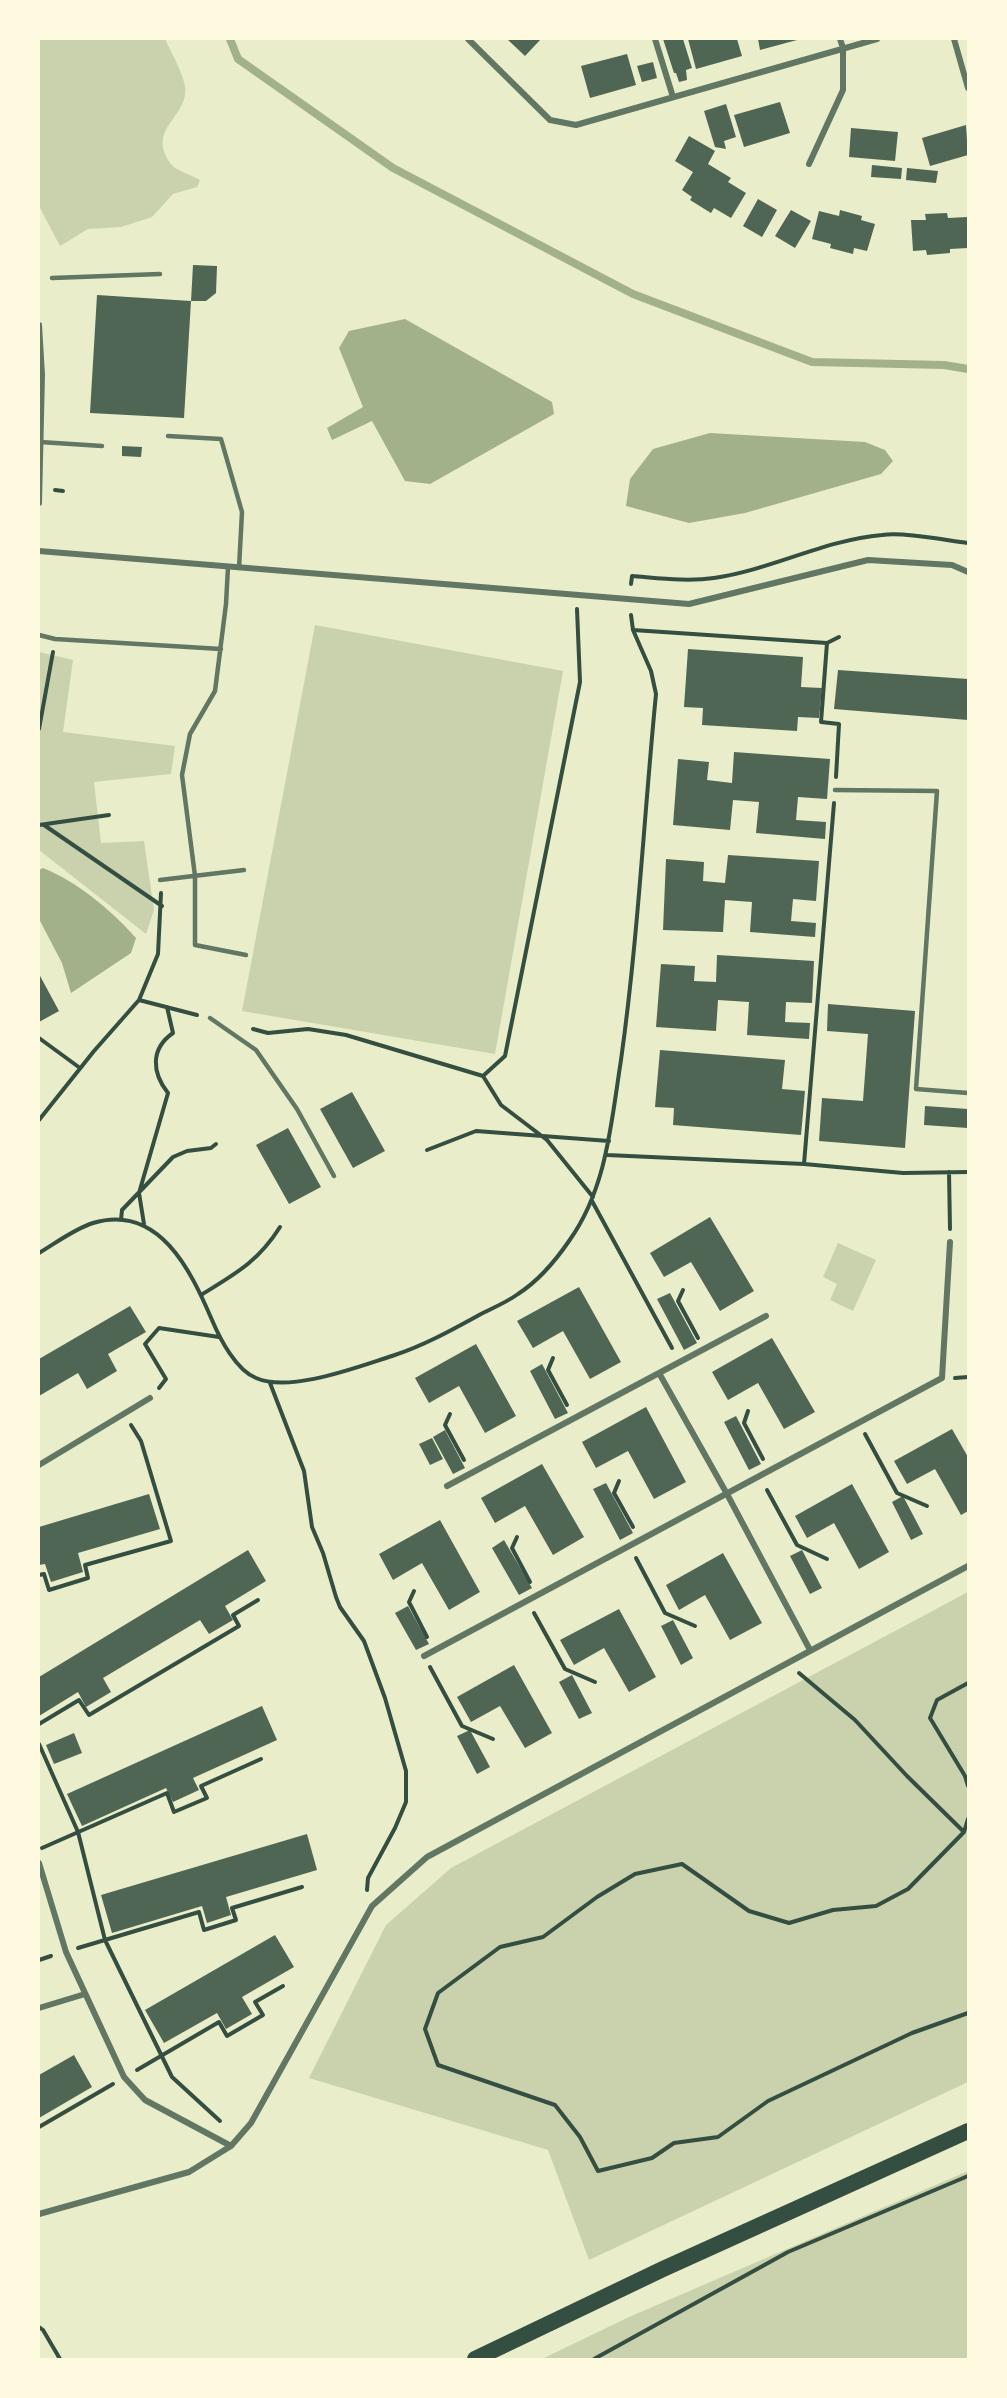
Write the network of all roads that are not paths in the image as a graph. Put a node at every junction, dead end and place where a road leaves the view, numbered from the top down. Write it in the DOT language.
graph roads {
  1 [pos="468,39"];
  2 [pos="655,39"];
  3 [pos="840,39"];
  4 [pos="876,39"];
  5 [pos="954,39"];
  6 [pos="843,48"];
  7 [pos="968,88"];
  8 [pos="673,97"];
  9 [pos="809,164"];
  10 [pos="160,274"];
  11 [pos="52,278"];
  12 [pos="39,325"];
  13 [pos="168,436"];
  14 [pos="40,442"];
  15 [pos="102,446"];
  16 [pos="39,503"];
  17 [pos="39,550"];
  18 [pos="228,567"];
  19 [pos="239,568"];
  20 [pos="968,572"];
  21 [pos="39,635"];
  22 [pos="221,649"];
  23 [pos="835,790"];
  24 [pos="244,870"];
  25 [pos="195,876"];
  26 [pos="160,880"];
  27 [pos="246,955"];
  28 [pos="210,1018"];
  29 [pos="968,1092"];
  30 [pos="334,1176"];
  31 [pos="950,1242"];
  32 [pos="766,1316"];
  33 [pos="659,1373"];
  34 [pos="150,1398"];
  35 [pos="39,1465"];
  36 [pos="447,1486"];
  37 [pos="727,1494"];
  38 [pos="968,1566"];
  39 [pos="810,1650"];
  40 [pos="424,1656"];
  41 [pos="39,1863"];
  42 [pos="86,1994"];
  43 [pos="39,2008"];
  44 [pos="968,2131"];
  45 [pos="231,2146"];
  46 [pos="39,2214"];
  47 [pos="475,2359"];
  1 -- 8 [label="street"];
  2 -- 8 [label="street"];
  3 -- 6 [label="street"];
  4 -- 6 [label="street"];
  5 -- 7 [label="street"];
  6 -- 8 [label="street"];
  6 -- 9 [label="street"];
  10 -- 11 [label="lane"];
  12 -- 14 [label="street"];
  13 -- 19 [label="lane"];
  14 -- 15 [label="lane"];
  14 -- 16 [label="street"];
  17 -- 18 [label="street"];
  18 -- 19 [label="street"];
  18 -- 22 [label="lane"];
  19 -- 20 [label="street"];
  21 -- 22 [label="lane"];
  22 -- 25 [label="lane"];
  23 -- 29 [label="lane"];
  24 -- 25 [label="lane"];
  25 -- 26 [label="lane"];
  25 -- 27 [label="lane"];
  28 -- 30 [label="lane"];
  31 -- 37 [label="street"];
  32 -- 33 [label="street"];
  33 -- 36 [label="street"];
  33 -- 37 [label="street"];
  34 -- 35 [label="street"];
  37 -- 39 [label="street"];
  37 -- 40 [label="street"];
  38 -- 39 [label="street"];
  39 -- 45 [label="street"];
  41 -- 42 [label="street"];
  42 -- 43 [label="street"];
  42 -- 45 [label="street"];
  44 -- 47 [label="highway"];
  45 -- 46 [label="street"];
}
